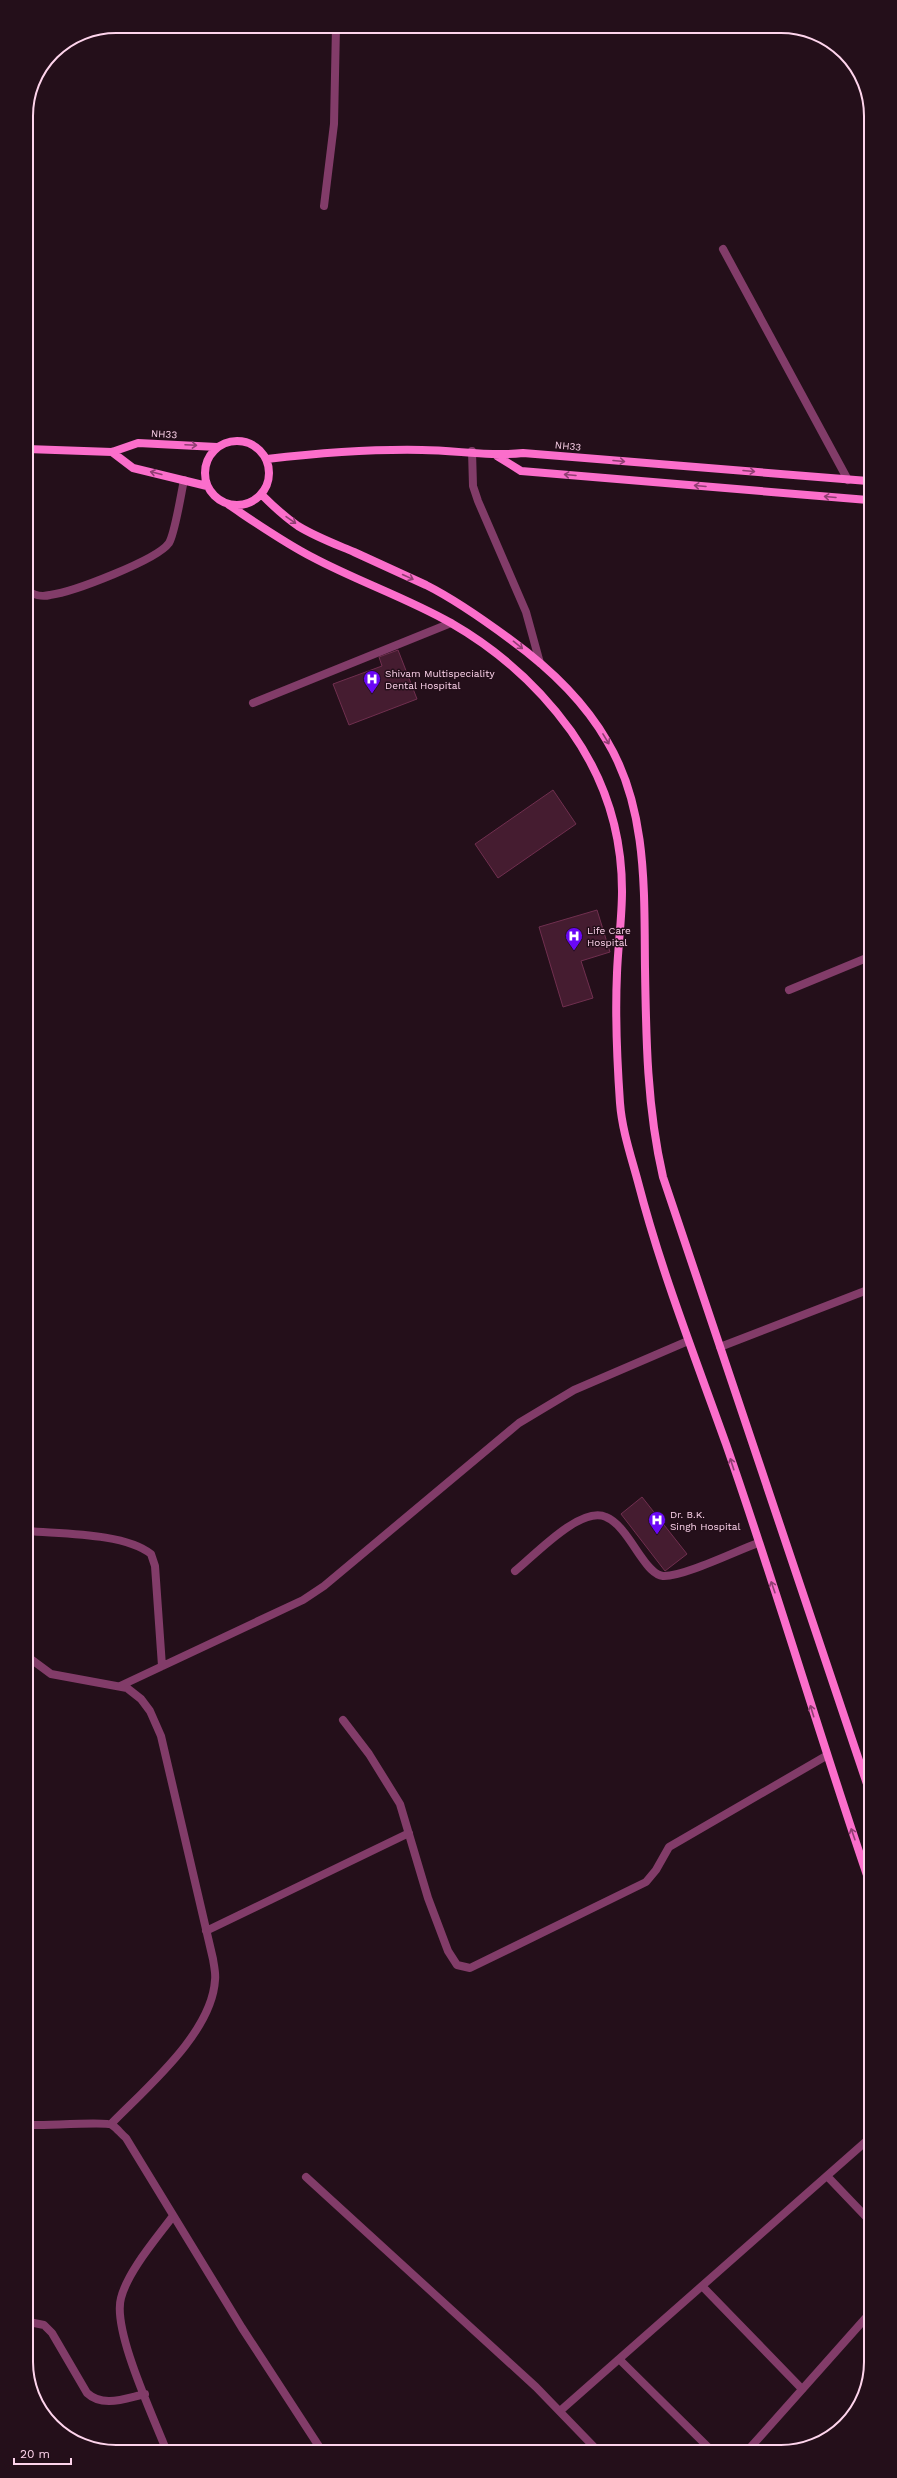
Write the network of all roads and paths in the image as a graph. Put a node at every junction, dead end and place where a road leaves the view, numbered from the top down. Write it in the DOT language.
graph roads {
  1 [pos="336,33"];
  2 [pos="324,206"];
  3 [pos="723,249"];
  4 [pos="217,447"];
  5 [pos="33,450"];
  6 [pos="112,452"];
  7 [pos="472,452"];
  8 [pos="497,456"];
  9 [pos="267,459"];
  10 [pos="184,480"];
  11 [pos="848,480"];
  12 [pos="864,481"];
  13 [pos="207,486"];
  14 [pos="262,495"];
  15 [pos="864,500"];
  16 [pos="229,505"];
  17 [pos="33,594"];
  18 [pos="451,623"];
  19 [pos="540,663"];
  20 [pos="253,703"];
  21 [pos="864,959"];
  22 [pos="789,990"];
  23 [pos="864,1291"];
  24 [pos="688,1341"];
  25 [pos="720,1347"];
  26 [pos="33,1532"];
  27 [pos="758,1543"];
  28 [pos="515,1571"];
  29 [pos="33,1661"];
  30 [pos="162,1666"];
  31 [pos="120,1686"];
  32 [pos="343,1720"];
  33 [pos="826,1756"];
  34 [pos="864,1775"];
  35 [pos="409,1833"];
  36 [pos="864,1867"];
  37 [pos="206,1930"];
  38 [pos="112,2124"];
  39 [pos="33,2125"];
  40 [pos="864,2143"];
  41 [pos="827,2176"];
  42 [pos="306,2177"];
  43 [pos="864,2215"];
  44 [pos="173,2216"];
  45 [pos="702,2286"];
  46 [pos="864,2320"];
  47 [pos="33,2323"];
  48 [pos="619,2359"];
  49 [pos="802,2389"];
  50 [pos="145,2394"];
  51 [pos="560,2411"];
  52 [pos="164,2445"];
  53 [pos="318,2445"];
  54 [pos="592,2445"];
  55 [pos="706,2445"];
  56 [pos="753,2445"];
  1 -- 2 [label="street"];
  3 -- 11 [label="street"];
  6 -- 4 [label="main road, NH33, one-way"];
  4 -- 9 [label="main road"];
  4 -- 13 [label="main road"];
  5 -- 6 [label="main road, NH33"];
  10 -- 6 [label="main road, one-way"];
  7 -- 8 [label="main road, NH33"];
  7 -- 9 [label="main road, NH33"];
  7 -- 19 [label="street"];
  8 -- 11 [label="main road, NH33, one-way"];
  15 -- 8 [label="main road, one-way"];
  9 -- 14 [label="main road"];
  10 -- 13 [label="main road"];
  10 -- 17 [label="street"];
  11 -- 12 [label="main road, NH33"];
  13 -- 16 [label="main road"];
  14 -- 16 [label="main road"];
  14 -- 19 [label="main road, one-way"];
  16 -- 18 [label="main road"];
  18 -- 20 [label="street"];
  18 -- 24 [label="main road"];
  19 -- 25 [label="main road, one-way"];
  21 -- 22 [label="street"];
  23 -- 25 [label="street"];
  27 -- 24 [label="main road, one-way"];
  24 -- 30 [label="street"];
  25 -- 34 [label="main road"];
  26 -- 30 [label="street"];
  27 -- 28 [label="street"];
  33 -- 27 [label="main road, one-way"];
  29 -- 31 [label="street"];
  30 -- 31 [label="street"];
  31 -- 37 [label="street"];
  32 -- 35 [label="street"];
  33 -- 35 [label="street"];
  36 -- 33 [label="main road, one-way"];
  35 -- 37 [label="street"];
  37 -- 38 [label="street"];
  38 -- 39 [label="street"];
  38 -- 44 [label="street"];
  40 -- 41 [label="street"];
  41 -- 43 [label="street"];
  41 -- 45 [label="street"];
  42 -- 51 [label="street"];
  44 -- 50 [label="street"];
  44 -- 53 [label="street"];
  45 -- 48 [label="street"];
  45 -- 49 [label="street"];
  46 -- 49 [label="street"];
  47 -- 50 [label="street"];
  48 -- 51 [label="street"];
  48 -- 55 [label="street"];
  49 -- 56 [label="street"];
  50 -- 52 [label="street"];
  51 -- 54 [label="street"];
}
